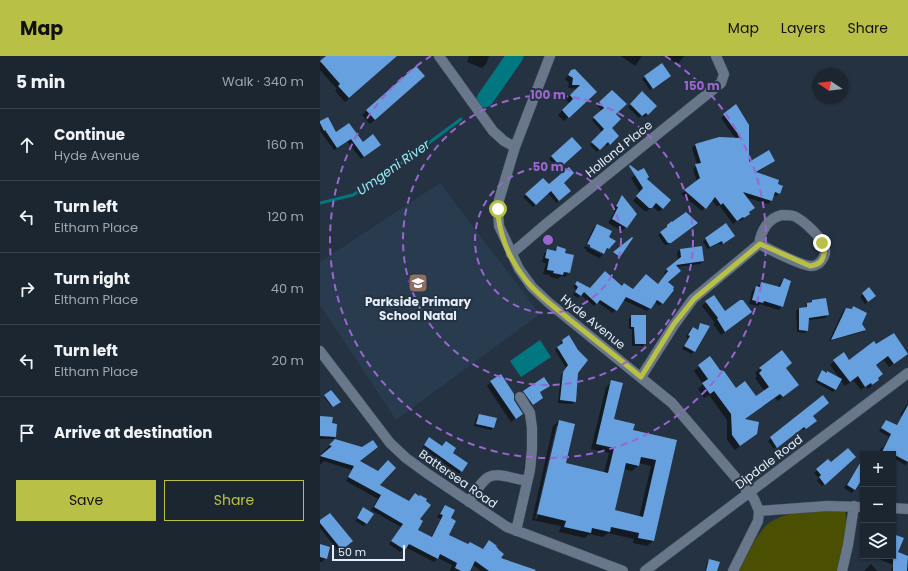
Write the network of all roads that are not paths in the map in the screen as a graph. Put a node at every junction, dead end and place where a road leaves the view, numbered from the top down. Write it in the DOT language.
graph roads {
  1 [pos="439,56"];
  2 [pos="550,56"];
  3 [pos="716,56"];
  4 [pos="515,147"];
  5 [pos="760,244"];
  6 [pos="511,254"];
  7 [pos="320,351"];
  8 [pos="908,373"];
  9 [pos="641,377"];
  10 [pos="520,397"];
  11 [pos="527,481"];
  12 [pos="750,493"];
  13 [pos="469,502"];
  14 [pos="858,506"];
  15 [pos="896,508"];
  16 [pos="908,509"];
  17 [pos="760,511"];
  18 [pos="516,530"];
  19 [pos="624,571"];
  20 [pos="644,571"];
  21 [pos="733,571"];
  22 [pos="842,571"];
  1 -- 4 [label="street"];
  2 -- 4 [label="street, Hyde Avenue"];
  3 -- 6 [label="street, Holland Place"];
  4 -- 6 [label="street, Hyde Avenue"];
  5 -- 5 [label="street"];
  5 -- 9 [label="street"];
  6 -- 9 [label="street, Hyde Avenue"];
  7 -- 13 [label="street, Battersea Road"];
  8 -- 12 [label="street, Dipdale Road"];
  9 -- 12 [label="street, Hyde Avenue"];
  10 -- 11 [label="street"];
  11 -- 13 [label="street"];
  11 -- 18 [label="street"];
  12 -- 17 [label="street, Hyde Avenue"];
  12 -- 20 [label="street, Dipdale Road"];
  13 -- 18 [label="street, Battersea Road"];
  14 -- 17 [label="street"];
  14 -- 22 [label="street"];
  15 -- 16 [label="street"];
  17 -- 21 [label="street"];
  18 -- 19 [label="street, Battersea Road"];
}
